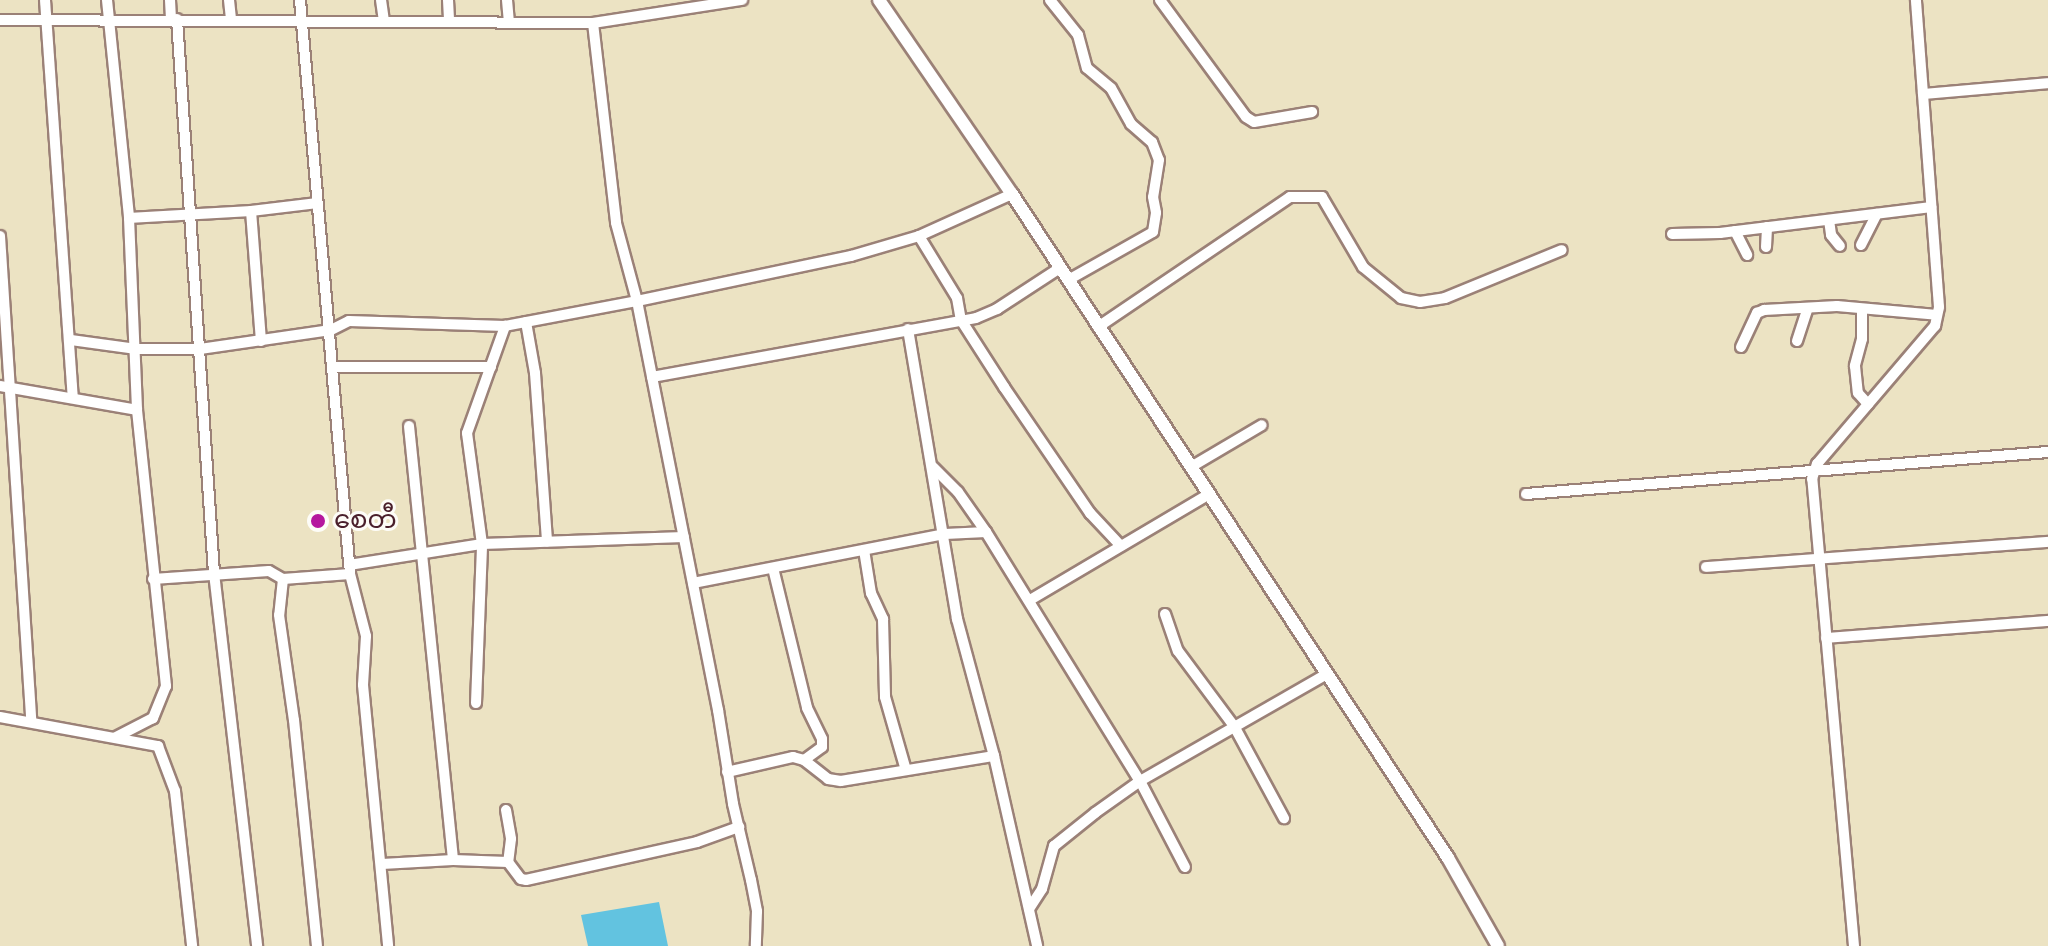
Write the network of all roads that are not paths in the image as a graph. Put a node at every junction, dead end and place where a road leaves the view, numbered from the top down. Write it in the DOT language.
graph roads {
  1 [pos="45,0"];
  2 [pos="107,0"];
  3 [pos="170,0"];
  4 [pos="229,0"];
  5 [pos="300,0"];
  6 [pos="381,0"];
  7 [pos="448,0"];
  8 [pos="507,0"];
  9 [pos="742,0"];
  10 [pos="879,0"];
  11 [pos="1050,0"];
  12 [pos="1160,0"];
  13 [pos="1916,0"];
  14 [pos="47,18"];
  15 [pos="174,19"];
  16 [pos="231,19"];
  17 [pos="0,20"];
  18 [pos="301,20"];
  19 [pos="384,21"];
  20 [pos="110,22"];
  21 [pos="449,22"];
  22 [pos="509,22"];
  23 [pos="593,23"];
  24 [pos="2047,84"];
  25 [pos="1923,94"];
  26 [pos="1312,112"];
  27 [pos="1012,194"];
  28 [pos="318,203"];
  29 [pos="1931,207"];
  30 [pos="251,211"];
  31 [pos="1877,214"];
  32 [pos="188,217"];
  33 [pos="129,218"];
  34 [pos="1829,220"];
  35 [pos="1767,227"];
  36 [pos="1735,231"];
  37 [pos="1672,234"];
  38 [pos="0,236"];
  39 [pos="919,236"];
  40 [pos="1861,245"];
  41 [pos="1840,246"];
  42 [pos="1766,247"];
  43 [pos="1562,250"];
  44 [pos="1747,255"];
  45 [pos="1060,268"];
  46 [pos="1068,280"];
  47 [pos="637,301"];
  48 [pos="1862,309"];
  49 [pos="1807,310"];
  50 [pos="1937,315"];
  51 [pos="961,320"];
  52 [pos="526,322"];
  53 [pos="505,326"];
  54 [pos="1098,327"];
  55 [pos="908,329"];
  56 [pos="331,330"];
  57 [pos="71,340"];
  58 [pos="261,341"];
  59 [pos="1797,341"];
  60 [pos="1741,347"];
  61 [pos="136,349"];
  62 [pos="200,349"];
  63 [pos="334,367"];
  64 [pos="491,367"];
  65 [pos="652,377"];
  66 [pos="6,386"];
  67 [pos="73,398"];
  68 [pos="1868,404"];
  69 [pos="137,410"];
  70 [pos="1262,425"];
  71 [pos="409,426"];
  72 [pos="2048,452"];
  73 [pos="933,467"];
  74 [pos="1191,467"];
  75 [pos="1815,470"];
  76 [pos="1209,494"];
  77 [pos="1526,494"];
  78 [pos="986,532"];
  79 [pos="945,534"];
  80 [pos="684,537"];
  81 [pos="547,542"];
  82 [pos="2048,542"];
  83 [pos="482,544"];
  84 [pos="1121,546"];
  85 [pos="864,550"];
  86 [pos="420,551"];
  87 [pos="1819,559"];
  88 [pos="1706,567"];
  89 [pos="773,568"];
  90 [pos="350,569"];
  91 [pos="214,573"];
  92 [pos="153,579"];
  93 [pos="283,579"];
  94 [pos="693,583"];
  95 [pos="1030,600"];
  96 [pos="1165,614"];
  97 [pos="2048,621"];
  98 [pos="1826,638"];
  99 [pos="1327,674"];
  100 [pos="476,703"];
  101 [pos="0,717"];
  102 [pos="31,720"];
  103 [pos="1234,726"];
  104 [pos="116,737"];
  105 [pos="994,756"];
  106 [pos="804,760"];
  107 [pos="906,770"];
  108 [pos="727,772"];
  109 [pos="1140,781"];
  110 [pos="506,810"];
  111 [pos="1284,818"];
  112 [pos="739,827"];
  113 [pos="453,860"];
  114 [pos="508,862"];
  115 [pos="382,864"];
  116 [pos="1185,867"];
  117 [pos="1029,909"];
  118 [pos="192,946"];
  119 [pos="257,946"];
  120 [pos="317,946"];
  121 [pos="388,946"];
  122 [pos="756,946"];
  123 [pos="1037,946"];
  124 [pos="1498,946"];
  125 [pos="1854,946"];
  1 -- 14 [label="street"];
  2 -- 20 [label="street"];
  3 -- 15 [label="street"];
  4 -- 16 [label="street"];
  5 -- 18 [label="street"];
  6 -- 19 [label="street"];
  7 -- 21 [label="street"];
  8 -- 22 [label="street"];
  9 -- 23 [label="street"];
  10 -- 27 [label="main road"];
  11 -- 46 [label="street"];
  12 -- 26 [label="street"];
  13 -- 25 [label="street"];
  14 -- 17 [label="street"];
  14 -- 20 [label="street"];
  14 -- 57 [label="street"];
  15 -- 16 [label="street"];
  15 -- 20 [label="street"];
  15 -- 32 [label="street"];
  16 -- 18 [label="street"];
  18 -- 19 [label="street"];
  18 -- 28 [label="street"];
  19 -- 21 [label="street"];
  20 -- 33 [label="street"];
  21 -- 22 [label="street"];
  22 -- 23 [label="street"];
  23 -- 47 [label="street"];
  24 -- 25 [label="street"];
  25 -- 29 [label="street"];
  27 -- 39 [label="street"];
  27 -- 45 [label="main road"];
  28 -- 30 [label="street"];
  28 -- 56 [label="street"];
  29 -- 31 [label="street"];
  29 -- 50 [label="street"];
  30 -- 32 [label="street"];
  30 -- 58 [label="street"];
  31 -- 34 [label="street"];
  31 -- 40 [label="street"];
  32 -- 33 [label="street"];
  32 -- 62 [label="street"];
  33 -- 61 [label="street"];
  34 -- 35 [label="street"];
  34 -- 41 [label="street"];
  35 -- 36 [label="street"];
  35 -- 42 [label="street"];
  36 -- 37 [label="street"];
  36 -- 44 [label="street"];
  38 -- 66 [label="street"];
  39 -- 47 [label="street"];
  39 -- 51 [label="street"];
  43 -- 54 [label="street"];
  45 -- 46 [label="main road"];
  45 -- 51 [label="street"];
  46 -- 54 [label="main road"];
  47 -- 52 [label="street"];
  47 -- 65 [label="street"];
  48 -- 49 [label="street"];
  48 -- 50 [label="street"];
  48 -- 68 [label="street"];
  49 -- 59 [label="street"];
  49 -- 60 [label="street"];
  50 -- 68 [label="street"];
  51 -- 55 [label="street"];
  51 -- 84 [label="street"];
  52 -- 53 [label="street"];
  52 -- 81 [label="street"];
  53 -- 56 [label="street"];
  53 -- 64 [label="street"];
  54 -- 74 [label="main road"];
  55 -- 65 [label="street"];
  55 -- 73 [label="street"];
  56 -- 58 [label="street"];
  56 -- 63 [label="street"];
  57 -- 61 [label="street"];
  57 -- 67 [label="street"];
  58 -- 62 [label="street"];
  61 -- 62 [label="street"];
  61 -- 69 [label="street"];
  62 -- 91 [label="street"];
  63 -- 64 [label="street"];
  63 -- 90 [label="street"];
  64 -- 83 [label="street"];
  65 -- 80 [label="street"];
  66 -- 67 [label="street"];
  66 -- 102 [label="street"];
  67 -- 69 [label="street"];
  68 -- 75 [label="street"];
  69 -- 92 [label="street"];
  70 -- 74 [label="street"];
  71 -- 86 [label="street"];
  72 -- 75 [label="street"];
  73 -- 78 [label="street"];
  73 -- 79 [label="street"];
  74 -- 76 [label="main road"];
  75 -- 77 [label="street"];
  75 -- 87 [label="street"];
  76 -- 84 [label="street"];
  76 -- 99 [label="main road"];
  78 -- 79 [label="street"];
  78 -- 95 [label="street"];
  79 -- 85 [label="street"];
  79 -- 105 [label="street"];
  80 -- 81 [label="street"];
  80 -- 94 [label="street"];
  81 -- 83 [label="street"];
  82 -- 87 [label="street"];
  83 -- 86 [label="street"];
  83 -- 100 [label="street"];
  84 -- 95 [label="street"];
  85 -- 89 [label="street"];
  85 -- 107 [label="street"];
  86 -- 90 [label="street"];
  86 -- 113 [label="street"];
  87 -- 88 [label="street"];
  87 -- 98 [label="street"];
  89 -- 94 [label="street"];
  89 -- 106 [label="street"];
  90 -- 93 [label="street"];
  90 -- 115 [label="street"];
  91 -- 92 [label="street"];
  91 -- 93 [label="street"];
  91 -- 119 [label="street"];
  92 -- 104 [label="street"];
  93 -- 120 [label="street"];
  94 -- 108 [label="street"];
  95 -- 109 [label="street"];
  96 -- 103 [label="street"];
  97 -- 98 [label="street"];
  98 -- 125 [label="street"];
  99 -- 103 [label="street"];
  99 -- 124 [label="main road"];
  101 -- 102 [label="street"];
  102 -- 104 [label="street"];
  103 -- 109 [label="street"];
  103 -- 111 [label="street"];
  104 -- 118 [label="street"];
  105 -- 107 [label="street"];
  105 -- 117 [label="street"];
  106 -- 107 [label="street"];
  106 -- 108 [label="street"];
  108 -- 112 [label="street"];
  109 -- 116 [label="street"];
  109 -- 117 [label="street"];
  110 -- 114 [label="street"];
  112 -- 114 [label="street"];
  112 -- 122 [label="street"];
  113 -- 114 [label="street"];
  113 -- 115 [label="street"];
  115 -- 121 [label="street"];
  117 -- 123 [label="street"];
}
